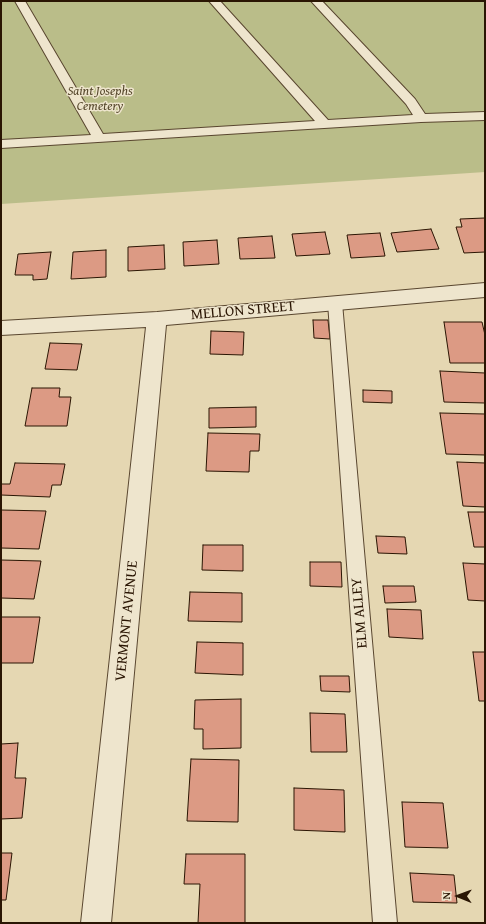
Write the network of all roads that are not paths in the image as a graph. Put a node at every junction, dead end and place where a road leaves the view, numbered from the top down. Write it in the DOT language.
graph roads {
  1 [pos="20,1"];
  2 [pos="214,1"];
  3 [pos="316,1"];
  4 [pos="485,116"];
  5 [pos="421,118"];
  6 [pos="325,124"];
  7 [pos="99,138"];
  8 [pos="1,144"];
  9 [pos="485,290"];
  10 [pos="335,303"];
  11 [pos="157,319"];
  12 [pos="1,328"];
  13 [pos="96,923"];
  14 [pos="385,923"];
  1 -- 7 [label="lane"];
  2 -- 6 [label="lane"];
  3 -- 5 [label="lane"];
  4 -- 5 [label="lane"];
  5 -- 6 [label="lane"];
  6 -- 7 [label="lane"];
  7 -- 8 [label="lane"];
  9 -- 10 [label="street, MELLON STREET"];
  10 -- 11 [label="street, MELLON STREET"];
  10 -- 14 [label="lane, ELM ALLEY"];
  11 -- 12 [label="street, MELLON STREET"];
  11 -- 13 [label="street, VERMONT AVENUE"];
}
